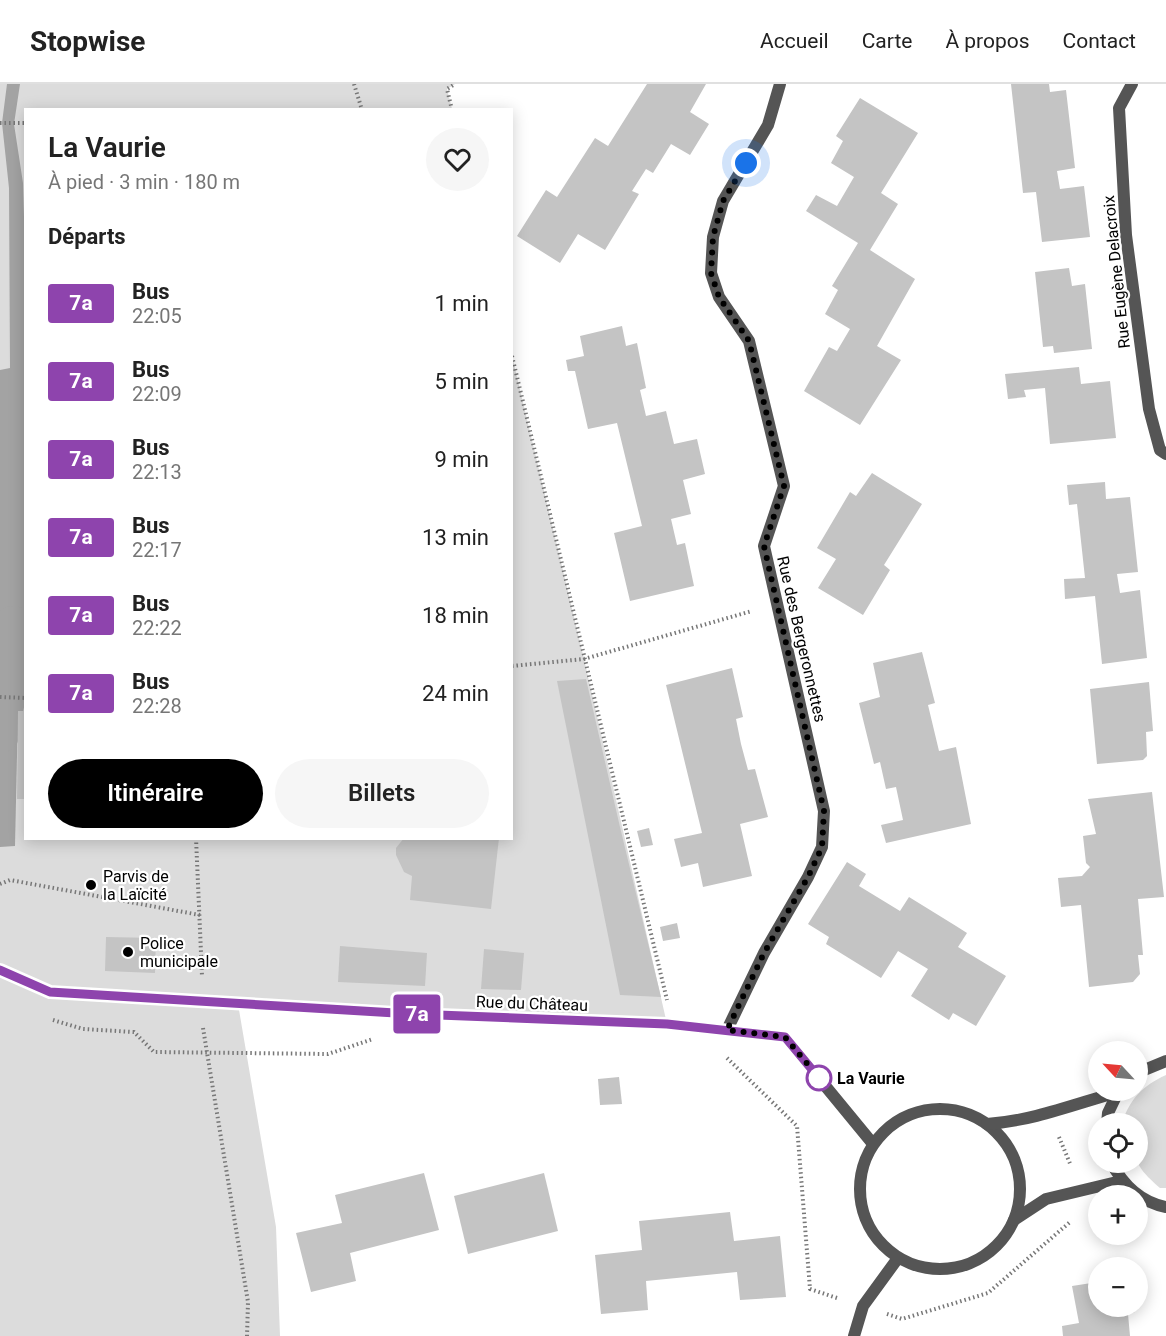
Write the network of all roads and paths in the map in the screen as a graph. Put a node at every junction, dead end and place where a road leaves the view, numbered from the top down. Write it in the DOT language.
graph roads {
  1 [pos="354,84"];
  2 [pos="455,84"];
  3 [pos="780,84"];
  4 [pos="1132,84"];
  5 [pos="361,108"];
  6 [pos="452,108"];
  7 [pos="1,123"];
  8 [pos="24,123"];
  9 [pos="513,360"];
  10 [pos="1166,454"];
  11 [pos="776,604"];
  12 [pos="584,659"];
  13 [pos="513,666"];
  14 [pos="0,697"];
  15 [pos="23,698"];
  16 [pos="196,840"];
  17 [pos="0,884"];
  18 [pos="200,915"];
  19 [pos="0,970"];
  20 [pos="203,1002"];
  21 [pos="43,1017"];
  22 [pos="667,1024"];
  23 [pos="727,1030"];
  24 [pos="384,1035"];
  25 [pos="207,1051"];
  26 [pos="720,1056"];
  27 [pos="1166,1061"];
  28 [pos="1148,1068"];
  29 [pos="1088,1100"];
  30 [pos="1048,1111"];
  31 [pos="987,1124"];
  32 [pos="873,1144"];
  33 [pos="1117,1173"];
  34 [pos="1121,1181"];
  35 [pos="1080,1191"];
  36 [pos="1166,1208"];
  37 [pos="1014,1220"];
  38 [pos="898,1258"];
  39 [pos="863,1306"];
  40 [pos="247,1336"];
  41 [pos="854,1336"];
  1 -- 5 [label="path"];
  2 -- 6 [label="path"];
  3 -- 11 [label="street, Rue des Bergeronnettes"];
  4 -- 10 [label="street, Rue Eugène Delacroix"];
  7 -- 8 [label="path"];
  9 -- 12 [label="path"];
  11 -- 12 [label="path"];
  11 -- 23 [label="street, Rue des Bergeronnettes"];
  12 -- 13 [label="path"];
  12 -- 22 [label="path"];
  14 -- 15 [label="path"];
  16 -- 18 [label="path"];
  17 -- 18 [label="path"];
  18 -- 20 [label="path"];
  19 -- 20 [label="street, Rue du Château"];
  20 -- 22 [label="street, Rue du Château"];
  20 -- 25 [label="path"];
  21 -- 25 [label="path"];
  22 -- 23 [label="street, Rue du Château"];
  23 -- 32 [label="street, Rue du Château"];
  24 -- 25 [label="path"];
  25 -- 40 [label="path"];
  26 -- 39 [label="path"];
  27 -- 28 [label="street"];
  29 -- 30 [label="street"];
  30 -- 31 [label="street"];
  30 -- 35 [label="path"];
  31 -- 32 [label="street"];
  31 -- 37 [label="street"];
  32 -- 38 [label="street"];
  33 -- 34 [label="street"];
  34 -- 35 [label="street"];
  34 -- 36 [label="street"];
  35 -- 37 [label="street"];
  35 -- 39 [label="path"];
  37 -- 38 [label="street"];
  38 -- 39 [label="street"];
  39 -- 41 [label="street"];
}
